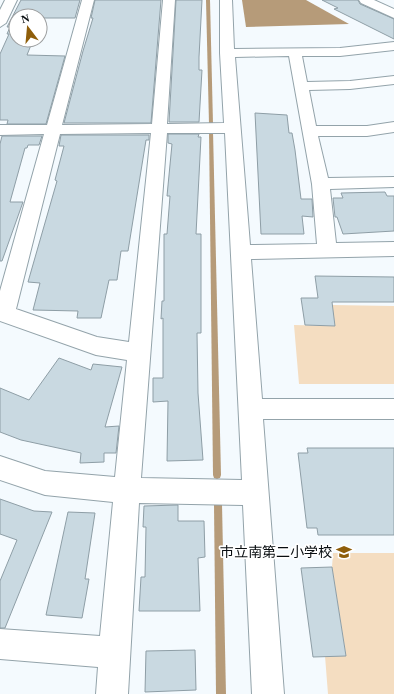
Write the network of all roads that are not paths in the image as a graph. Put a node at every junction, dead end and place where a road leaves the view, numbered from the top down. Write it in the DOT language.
graph roads {
  1 [pos="11,0"];
  2 [pos="88,0"];
  3 [pos="168,0"];
  4 [pos="226,0"];
  5 [pos="365,0"];
  6 [pos="394,14"];
  7 [pos="0,23"];
  8 [pos="394,46"];
  9 [pos="227,54"];
  10 [pos="294,54"];
  11 [pos="394,80"];
  12 [pos="300,86"];
  13 [pos="394,127"];
  14 [pos="232,128"];
  15 [pos="54,129"];
  16 [pos="160,129"];
  17 [pos="0,130"];
  18 [pos="309,131"];
  19 [pos="394,182"];
  20 [pos="322,184"];
  21 [pos="327,249"];
  22 [pos="394,249"];
  23 [pos="241,252"];
  24 [pos="2,313"];
  25 [pos="139,353"];
  26 [pos="250,409"];
  27 [pos="394,409"];
  28 [pos="0,468"];
  29 [pos="128,490"];
  30 [pos="254,493"];
  31 [pos="0,644"];
  32 [pos="114,653"];
  33 [pos="112,694"];
  34 [pos="268,694"];
  1 -- 7 [label="street"];
  2 -- 15 [label="street"];
  3 -- 16 [label="street"];
  4 -- 9 [label="street"];
  5 -- 6 [label="street"];
  8 -- 10 [label="street"];
  9 -- 10 [label="street"];
  9 -- 14 [label="street"];
  10 -- 12 [label="street"];
  11 -- 12 [label="street"];
  12 -- 18 [label="street"];
  13 -- 18 [label="street"];
  14 -- 16 [label="street"];
  14 -- 23 [label="street"];
  15 -- 16 [label="street"];
  15 -- 17 [label="street"];
  15 -- 24 [label="street"];
  16 -- 25 [label="street"];
  18 -- 20 [label="street"];
  19 -- 20 [label="street"];
  20 -- 21 [label="street"];
  21 -- 22 [label="street"];
  21 -- 23 [label="street"];
  23 -- 26 [label="street"];
  24 -- 25 [label="street"];
  25 -- 29 [label="street"];
  26 -- 27 [label="street"];
  26 -- 30 [label="street"];
  28 -- 29 [label="street"];
  29 -- 30 [label="street"];
  29 -- 32 [label="street"];
  30 -- 34 [label="street"];
  31 -- 32 [label="street"];
  32 -- 33 [label="street"];
}
